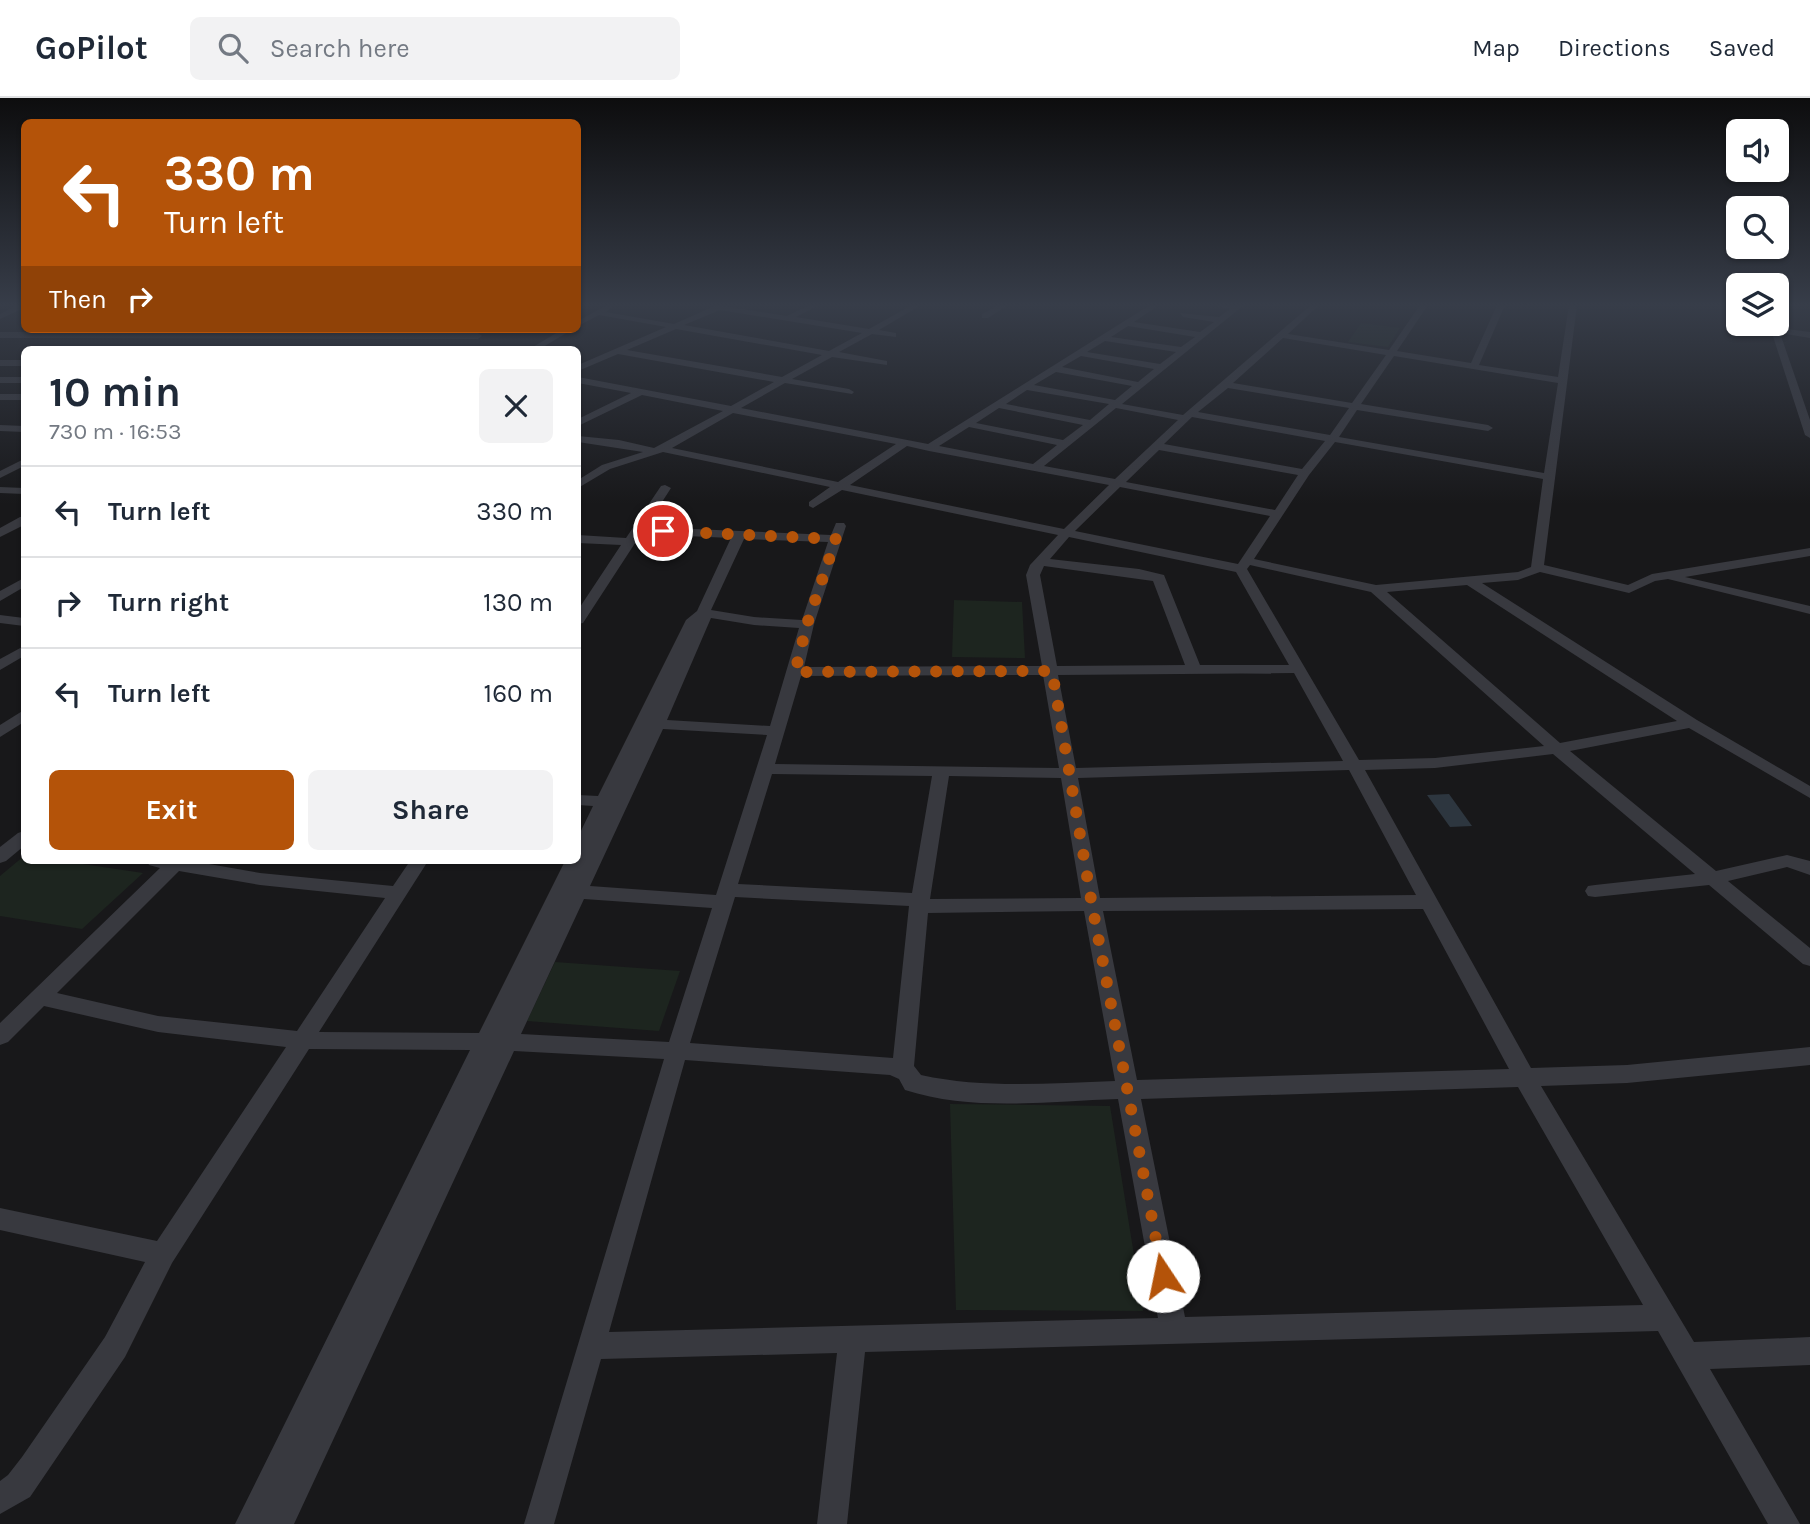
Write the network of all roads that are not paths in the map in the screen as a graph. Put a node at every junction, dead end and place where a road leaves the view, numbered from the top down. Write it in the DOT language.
graph roads {
  1 [pos="734,372"];
  2 [pos="798,372"];
  3 [pos="1052,372"];
  4 [pos="1069,372"];
  5 [pos="1155,372"];
  6 [pos="1242,372"];
  7 [pos="1379,372"];
  8 [pos="1507,372"];
  9 [pos="1564,372"];
  10 [pos="1792,372"];
  11 [pos="0,380"];
  12 [pos="21,380"];
  13 [pos="782,380"];
  14 [pos="581,381"];
  15 [pos="1563,381"];
  16 [pos="1140,385"];
  17 [pos="1226,386"];
  18 [pos="1027,387"];
  19 [pos="641,392"];
  20 [pos="849,393"];
  21 [pos="0,397"];
  22 [pos="21,397"];
  23 [pos="1116,404"];
  24 [pos="998,405"];
  25 [pos="1355,406"];
  26 [pos="730,409"];
  27 [pos="1188,416"];
  28 [pos="581,422"];
  29 [pos="1091,423"];
  30 [pos="967,424"];
  31 [pos="0,428"];
  32 [pos="1488,428"];
  33 [pos="21,429"];
  34 [pos="1810,435"];
  35 [pos="1332,438"];
  36 [pos="581,439"];
  37 [pos="905,443"];
  38 [pos="1065,444"];
  39 [pos="1156,446"];
  40 [pos="929,448"];
  41 [pos="659,450"];
  42 [pos="21,464"];
  43 [pos="1035,468"];
  44 [pos="1305,473"];
  45 [pos="0,475"];
  46 [pos="1550,477"];
  47 [pos="581,483"];
  48 [pos="1120,483"];
  49 [pos="841,486"];
  50 [pos="665,488"];
  51 [pos="0,490"];
  52 [pos="21,492"];
  53 [pos="813,504"];
  54 [pos="1279,514"];
  55 [pos="21,522"];
  56 [pos="637,530"];
  57 [pos="0,533"];
  58 [pos="1066,533"];
  59 [pos="739,535"];
  60 [pos="581,538"];
  61 [pos="629,542"];
  62 [pos="1810,552"];
  63 [pos="1042,562"];
  64 [pos="1245,565"];
  65 [pos="1537,567"];
  66 [pos="1665,576"];
  67 [pos="1469,581"];
  68 [pos="21,584"];
  69 [pos="1377,589"];
  70 [pos="0,597"];
  71 [pos="1810,610"];
  72 [pos="702,614"];
  73 [pos="581,616"];
  74 [pos="0,619"];
  75 [pos="21,622"];
  76 [pos="807,624"];
  77 [pos="21,652"];
  78 [pos="0,666"];
  79 [pos="1297,669"];
  80 [pos="1194,670"];
  81 [pos="1052,671"];
  82 [pos="795,672"];
  83 [pos="21,717"];
  84 [pos="651,723"];
  85 [pos="1691,723"];
  86 [pos="776,731"];
  87 [pos="0,732"];
  88 [pos="1557,749"];
  89 [pos="1354,765"];
  90 [pos="765,768"];
  91 [pos="942,771"];
  92 [pos="1069,773"];
  93 [pos="1810,793"];
  94 [pos="581,800"];
  95 [pos="611,802"];
  96 [pos="0,835"];
  97 [pos="21,838"];
  98 [pos="21,840"];
  99 [pos="581,848"];
  100 [pos="0,857"];
  101 [pos="168,864"];
  102 [pos="180,864"];
  103 [pos="417,864"];
  104 [pos="573,864"];
  105 [pos="1810,869"];
  106 [pos="1715,878"];
  107 [pos="568,891"];
  108 [pos="1595,891"];
  109 [pos="397,893"];
  110 [pos="725,896"];
  111 [pos="1427,902"];
  112 [pos="919,903"];
  113 [pos="1092,905"];
  114 [pos="1810,959"];
  115 [pos="40,997"];
  116 [pos="0,1036"];
  117 [pos="303,1040"];
  118 [pos="496,1042"];
  119 [pos="677,1051"];
  120 [pos="1810,1056"];
  121 [pos="904,1069"];
  122 [pos="1525,1077"];
  123 [pos="1127,1087"];
  124 [pos="0,1219"];
  125 [pos="163,1254"];
  126 [pos="1665,1318"];
  127 [pos="1174,1330"];
  128 [pos="852,1341"];
  129 [pos="589,1346"];
  130 [pos="1810,1351"];
  131 [pos="1687,1356"];
  132 [pos="0,1499"];
  133 [pos="250,1524"];
  134 [pos="278,1524"];
  135 [pos="539,1524"];
  136 [pos="832,1524"];
  137 [pos="1785,1524"];
  1 -- 13 [label="street"];
  2 -- 13 [label="street"];
  3 -- 18 [label="street"];
  4 -- 16 [label="street"];
  5 -- 16 [label="street"];
  6 -- 17 [label="street"];
  7 -- 25 [label="street"];
  8 -- 15 [label="street"];
  9 -- 15 [label="street"];
  10 -- 34 [label="street"];
  11 -- 12 [label="street"];
  13 -- 20 [label="street"];
  13 -- 26 [label="street"];
  14 -- 19 [label="street"];
  15 -- 46 [label="street"];
  16 -- 23 [label="street"];
  17 -- 25 [label="street"];
  17 -- 27 [label="street"];
  18 -- 23 [label="street"];
  18 -- 24 [label="street"];
  19 -- 26 [label="street"];
  19 -- 28 [label="street"];
  21 -- 22 [label="street"];
  23 -- 27 [label="street"];
  23 -- 29 [label="street"];
  24 -- 29 [label="street"];
  24 -- 30 [label="street"];
  25 -- 32 [label="street"];
  25 -- 35 [label="street"];
  26 -- 37 [label="street"];
  26 -- 41 [label="street"];
  27 -- 35 [label="street"];
  27 -- 39 [label="street"];
  29 -- 38 [label="street"];
  30 -- 38 [label="street"];
  30 -- 40 [label="street"];
  31 -- 33 [label="street"];
  35 -- 44 [label="street"];
  35 -- 46 [label="street"];
  36 -- 41 [label="street"];
  37 -- 40 [label="street"];
  37 -- 49 [label="street"];
  38 -- 43 [label="street"];
  39 -- 44 [label="street"];
  39 -- 48 [label="street"];
  40 -- 43 [label="street"];
  41 -- 47 [label="street"];
  41 -- 49 [label="street"];
  42 -- 45 [label="street"];
  43 -- 48 [label="street"];
  44 -- 54 [label="street"];
  46 -- 65 [label="street"];
  48 -- 54 [label="street"];
  48 -- 58 [label="street"];
  49 -- 53 [label="street"];
  49 -- 58 [label="street"];
  50 -- 56 [label="street"];
  51 -- 52 [label="street"];
  54 -- 64 [label="street"];
  55 -- 57 [label="street"];
  56 -- 59 [label="street"];
  56 -- 61 [label="street"];
  58 -- 63 [label="street"];
  58 -- 64 [label="street"];
  59 -- 72 [label="street"];
  59 -- 76 [label="street"];
  60 -- 61 [label="street"];
  61 -- 73 [label="street"];
  62 -- 66 [label="street"];
  63 -- 80 [label="street"];
  63 -- 81 [label="street"];
  64 -- 69 [label="street"];
  64 -- 79 [label="street"];
  65 -- 66 [label="street"];
  65 -- 67 [label="street"];
  66 -- 71 [label="street"];
  67 -- 69 [label="street"];
  67 -- 85 [label="street"];
  68 -- 70 [label="street"];
  69 -- 88 [label="street"];
  72 -- 76 [label="street"];
  72 -- 84 [label="street"];
  74 -- 75 [label="street"];
  76 -- 82 [label="street"];
  77 -- 78 [label="street"];
  79 -- 80 [label="street"];
  79 -- 89 [label="street"];
  80 -- 81 [label="street"];
  81 -- 82 [label="street"];
  81 -- 92 [label="street"];
  82 -- 86 [label="street"];
  83 -- 87 [label="street"];
  84 -- 86 [label="street"];
  84 -- 95 [label="street"];
  85 -- 88 [label="street"];
  85 -- 93 [label="street"];
  86 -- 90 [label="street"];
  88 -- 89 [label="street"];
  88 -- 106 [label="street"];
  89 -- 92 [label="street"];
  89 -- 111 [label="street"];
  90 -- 91 [label="street"];
  90 -- 110 [label="street"];
  91 -- 92 [label="street"];
  91 -- 112 [label="street"];
  92 -- 113 [label="street"];
  94 -- 95 [label="street"];
  95 -- 99 [label="street"];
  95 -- 107 [label="street"];
  96 -- 97 [label="street"];
  98 -- 100 [label="street"];
  101 -- 115 [label="street"];
  102 -- 109 [label="street"];
  103 -- 109 [label="street"];
  104 -- 107 [label="street"];
  105 -- 106 [label="street"];
  106 -- 108 [label="street"];
  106 -- 114 [label="street"];
  107 -- 110 [label="street"];
  107 -- 118 [label="street"];
  109 -- 117 [label="street"];
  110 -- 112 [label="street"];
  110 -- 119 [label="street"];
  111 -- 113 [label="street"];
  111 -- 122 [label="street"];
  112 -- 113 [label="street"];
  112 -- 121 [label="street"];
  113 -- 123 [label="street"];
  115 -- 116 [label="street"];
  115 -- 117 [label="street"];
  117 -- 118 [label="street"];
  117 -- 125 [label="street"];
  118 -- 119 [label="street"];
  118 -- 133 [label="street"];
  118 -- 134 [label="street"];
  119 -- 121 [label="street"];
  119 -- 129 [label="street"];
  120 -- 122 [label="street"];
  121 -- 123 [label="street"];
  122 -- 123 [label="street"];
  122 -- 126 [label="street"];
  123 -- 127 [label="street"];
  124 -- 125 [label="street"];
  125 -- 132 [label="street"];
  126 -- 127 [label="street"];
  126 -- 131 [label="street"];
  127 -- 128 [label="street"];
  128 -- 129 [label="street"];
  128 -- 136 [label="street"];
  129 -- 135 [label="street"];
  130 -- 131 [label="street"];
  131 -- 137 [label="street"];
}
